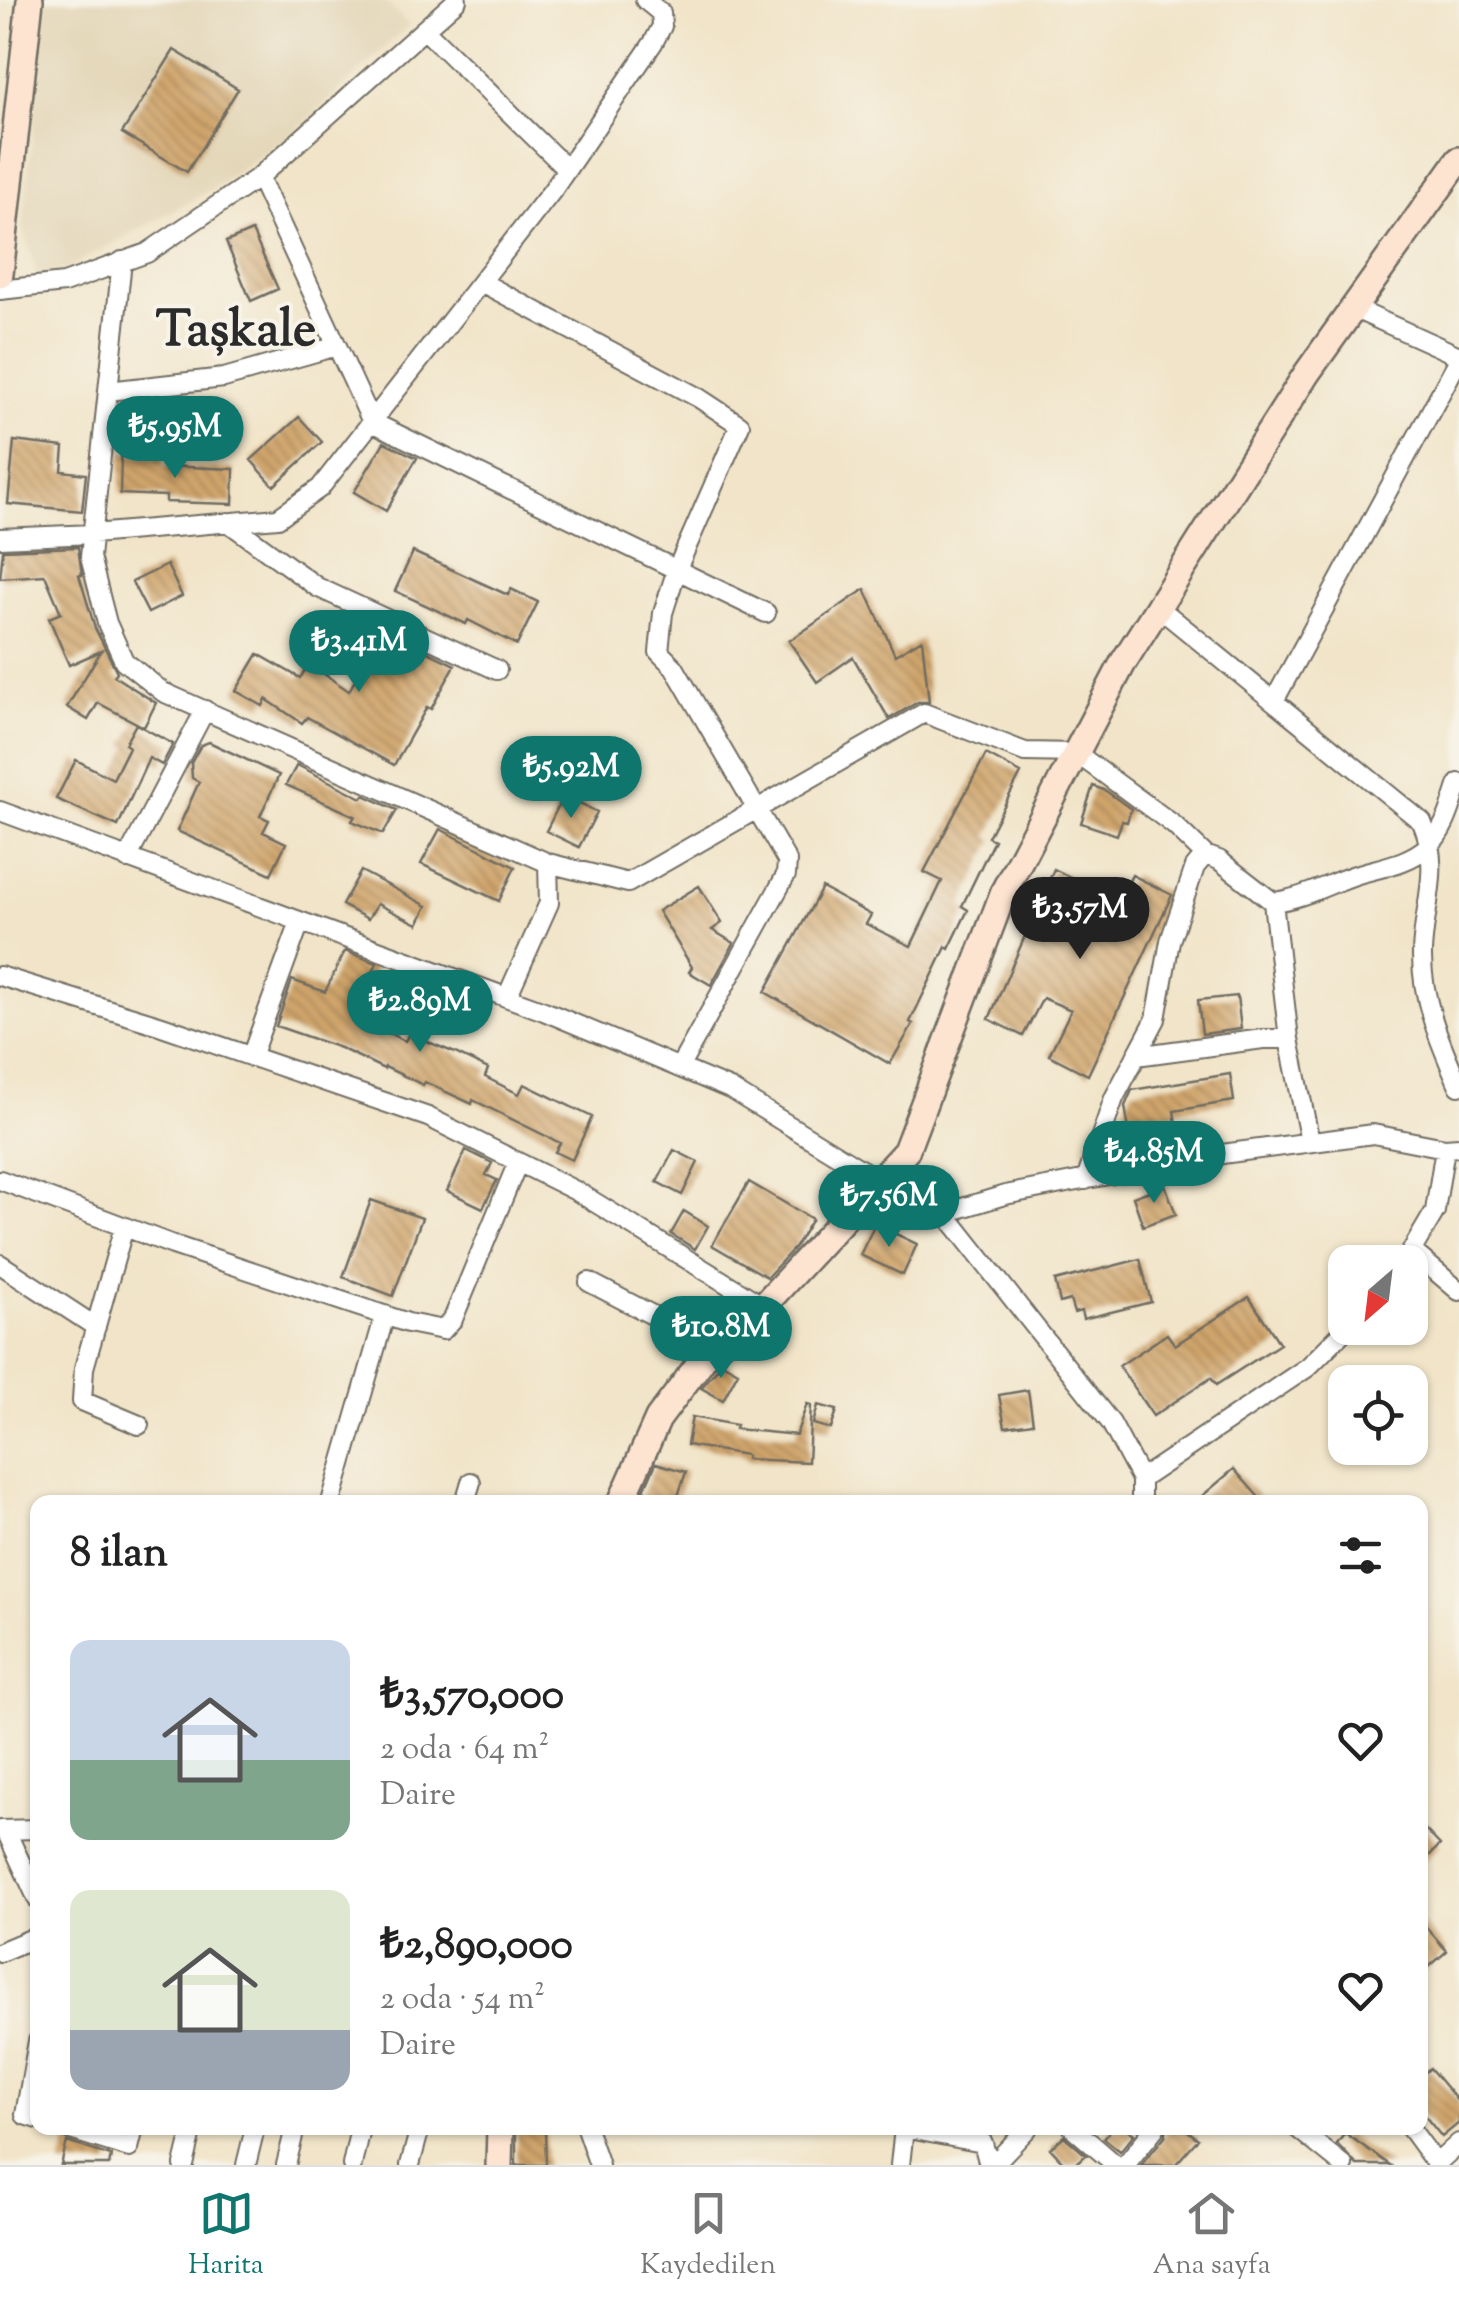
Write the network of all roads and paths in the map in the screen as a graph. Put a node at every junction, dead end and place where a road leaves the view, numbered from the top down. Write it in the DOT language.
graph roads {
  1 [pos="30,0"];
  2 [pos="457,0"];
  3 [pos="645,0"];
  4 [pos="425,30"];
  5 [pos="1459,160"];
  6 [pos="567,169"];
  7 [pos="259,177"];
  8 [pos="5,181"];
  9 [pos="122,262"];
  10 [pos="0,274"];
  11 [pos="481,282"];
  12 [pos="0,290"];
  13 [pos="1354,308"];
  14 [pos="337,346"];
  15 [pos="1459,358"];
  16 [pos="108,391"];
  17 [pos="372,422"];
  18 [pos="228,522"];
  19 [pos="93,534"];
  20 [pos="0,538"];
  21 [pos="677,569"];
  22 [pos="1158,607"];
  23 [pos="766,613"];
  24 [pos="497,670"];
  25 [pos="1274,701"];
  26 [pos="205,710"];
  27 [pos="1075,754"];
  28 [pos="1459,783"];
  29 [pos="759,809"];
  30 [pos="0,811"];
  31 [pos="1431,844"];
  32 [pos="1204,855"];
  33 [pos="127,859"];
  34 [pos="548,863"];
  35 [pos="1273,902"];
  36 [pos="300,922"];
  37 [pos="0,976"];
  38 [pos="507,997"];
  39 [pos="1289,1039"];
  40 [pos="1136,1056"];
  41 [pos="251,1057"];
  42 [pos="679,1068"];
  43 [pos="1459,1086"];
  44 [pos="1310,1142"];
  45 [pos="1452,1147"];
  46 [pos="518,1162"];
  47 [pos="0,1180"];
  48 [pos="878,1180"];
  49 [pos="1086,1180"];
  50 [pos="945,1214"];
  51 [pos="124,1226"];
  52 [pos="1415,1245"];
  53 [pos="0,1264"];
  54 [pos="1428,1270"];
  55 [pos="590,1282"];
  56 [pos="1459,1291"];
  57 [pos="763,1306"];
  58 [pos="385,1315"];
  59 [pos="96,1327"];
  60 [pos="1330,1345"];
  61 [pos="705,1356"];
  62 [pos="139,1424"];
  63 [pos="1141,1479"];
  64 [pos="471,1482"];
  65 [pos="333,1495"];
  66 [pos="468,1495"];
  67 [pos="624,1495"];
  68 [pos="1141,1495"];
  69 [pos="30,1829"];
  70 [pos="3,1831"];
  71 [pos="30,1884"];
  72 [pos="30,1939"];
  73 [pos="0,1952"];
  74 [pos="30,2087"];
  75 [pos="30,2117"];
  76 [pos="79,2135"];
  77 [pos="192,2135"];
  78 [pos="253,2135"];
  79 [pos="293,2135"];
  80 [pos="358,2135"];
  81 [pos="418,2135"];
  82 [pos="500,2135"];
  83 [pos="588,2135"];
  84 [pos="903,2135"];
  85 [pos="941,2135"];
  86 [pos="1021,2135"];
  87 [pos="1081,2135"];
  88 [pos="1150,2135"];
  89 [pos="1306,2135"];
  90 [pos="1415,2135"];
  91 [pos="1459,2143"];
  92 [pos="125,2156"];
  93 [pos="184,2165"];
  94 [pos="246,2165"];
  95 [pos="286,2165"];
  96 [pos="352,2165"];
  97 [pos="410,2165"];
  98 [pos="499,2165"];
  99 [pos="599,2165"];
  100 [pos="900,2165"];
  101 [pos="991,2165"];
  102 [pos="1116,2165"];
  103 [pos="1126,2165"];
  104 [pos="1343,2165"];
  105 [pos="1436,2165"];
  1 -- 8 [label="street"];
  2 -- 4 [label="street"];
  3 -- 6 [label="street"];
  4 -- 6 [label="street"];
  4 -- 7 [label="street"];
  5 -- 13 [label="street"];
  6 -- 11 [label="street"];
  7 -- 9 [label="street"];
  7 -- 14 [label="street"];
  8 -- 10 [label="street"];
  9 -- 12 [label="street"];
  9 -- 16 [label="street"];
  11 -- 17 [label="street"];
  11 -- 21 [label="street"];
  13 -- 15 [label="street"];
  13 -- 22 [label="street"];
  14 -- 16 [label="street"];
  14 -- 17 [label="street"];
  15 -- 25 [label="street"];
  16 -- 19 [label="street"];
  17 -- 18 [label="street"];
  17 -- 21 [label="street"];
  18 -- 19 [label="street"];
  18 -- 24 [label="street"];
  19 -- 20 [label="street"];
  19 -- 26 [label="street"];
  21 -- 23 [label="street"];
  21 -- 29 [label="street"];
  22 -- 25 [label="street"];
  22 -- 27 [label="street"];
  25 -- 31 [label="street"];
  26 -- 33 [label="street"];
  26 -- 34 [label="street"];
  27 -- 29 [label="street"];
  27 -- 32 [label="street"];
  27 -- 48 [label="street"];
  28 -- 31 [label="street"];
  29 -- 34 [label="street"];
  29 -- 42 [label="street"];
  30 -- 33 [label="street"];
  31 -- 35 [label="street"];
  31 -- 43 [label="street"];
  32 -- 35 [label="street"];
  32 -- 40 [label="street"];
  33 -- 36 [label="street"];
  34 -- 38 [label="street"];
  35 -- 39 [label="street"];
  36 -- 38 [label="street"];
  36 -- 41 [label="street"];
  37 -- 41 [label="street"];
  38 -- 42 [label="street"];
  39 -- 40 [label="street"];
  39 -- 44 [label="street"];
  40 -- 49 [label="street"];
  41 -- 46 [label="street"];
  42 -- 48 [label="street"];
  44 -- 45 [label="street"];
  44 -- 49 [label="street"];
  45 -- 52 [label="street"];
  46 -- 57 [label="street"];
  46 -- 58 [label="street"];
  47 -- 51 [label="street"];
  48 -- 50 [label="street"];
  48 -- 57 [label="street"];
  49 -- 50 [label="street"];
  50 -- 63 [label="street"];
  51 -- 58 [label="street"];
  51 -- 59 [label="street"];
  53 -- 59 [label="street"];
  54 -- 56 [label="street"];
  55 -- 61 [label="street"];
  57 -- 61 [label="street"];
  58 -- 65 [label="street"];
  59 -- 62 [label="street"];
  60 -- 63 [label="street"];
  61 -- 67 [label="street"];
  63 -- 68 [label="street"];
  64 -- 66 [label="street"];
  69 -- 70 [label="street"];
  70 -- 71 [label="street"];
  72 -- 73 [label="street"];
  74 -- 75 [label="street"];
  76 -- 92 [label="street"];
  77 -- 93 [label="street"];
  78 -- 94 [label="street"];
  79 -- 95 [label="street"];
  80 -- 96 [label="street"];
  81 -- 97 [label="street"];
  82 -- 98 [label="street"];
  83 -- 99 [label="street"];
  84 -- 100 [label="street"];
  85 -- 101 [label="street"];
  86 -- 101 [label="street"];
  87 -- 102 [label="street"];
  88 -- 103 [label="street"];
  89 -- 104 [label="street"];
  90 -- 105 [label="street"];
  91 -- 105 [label="street"];
}
